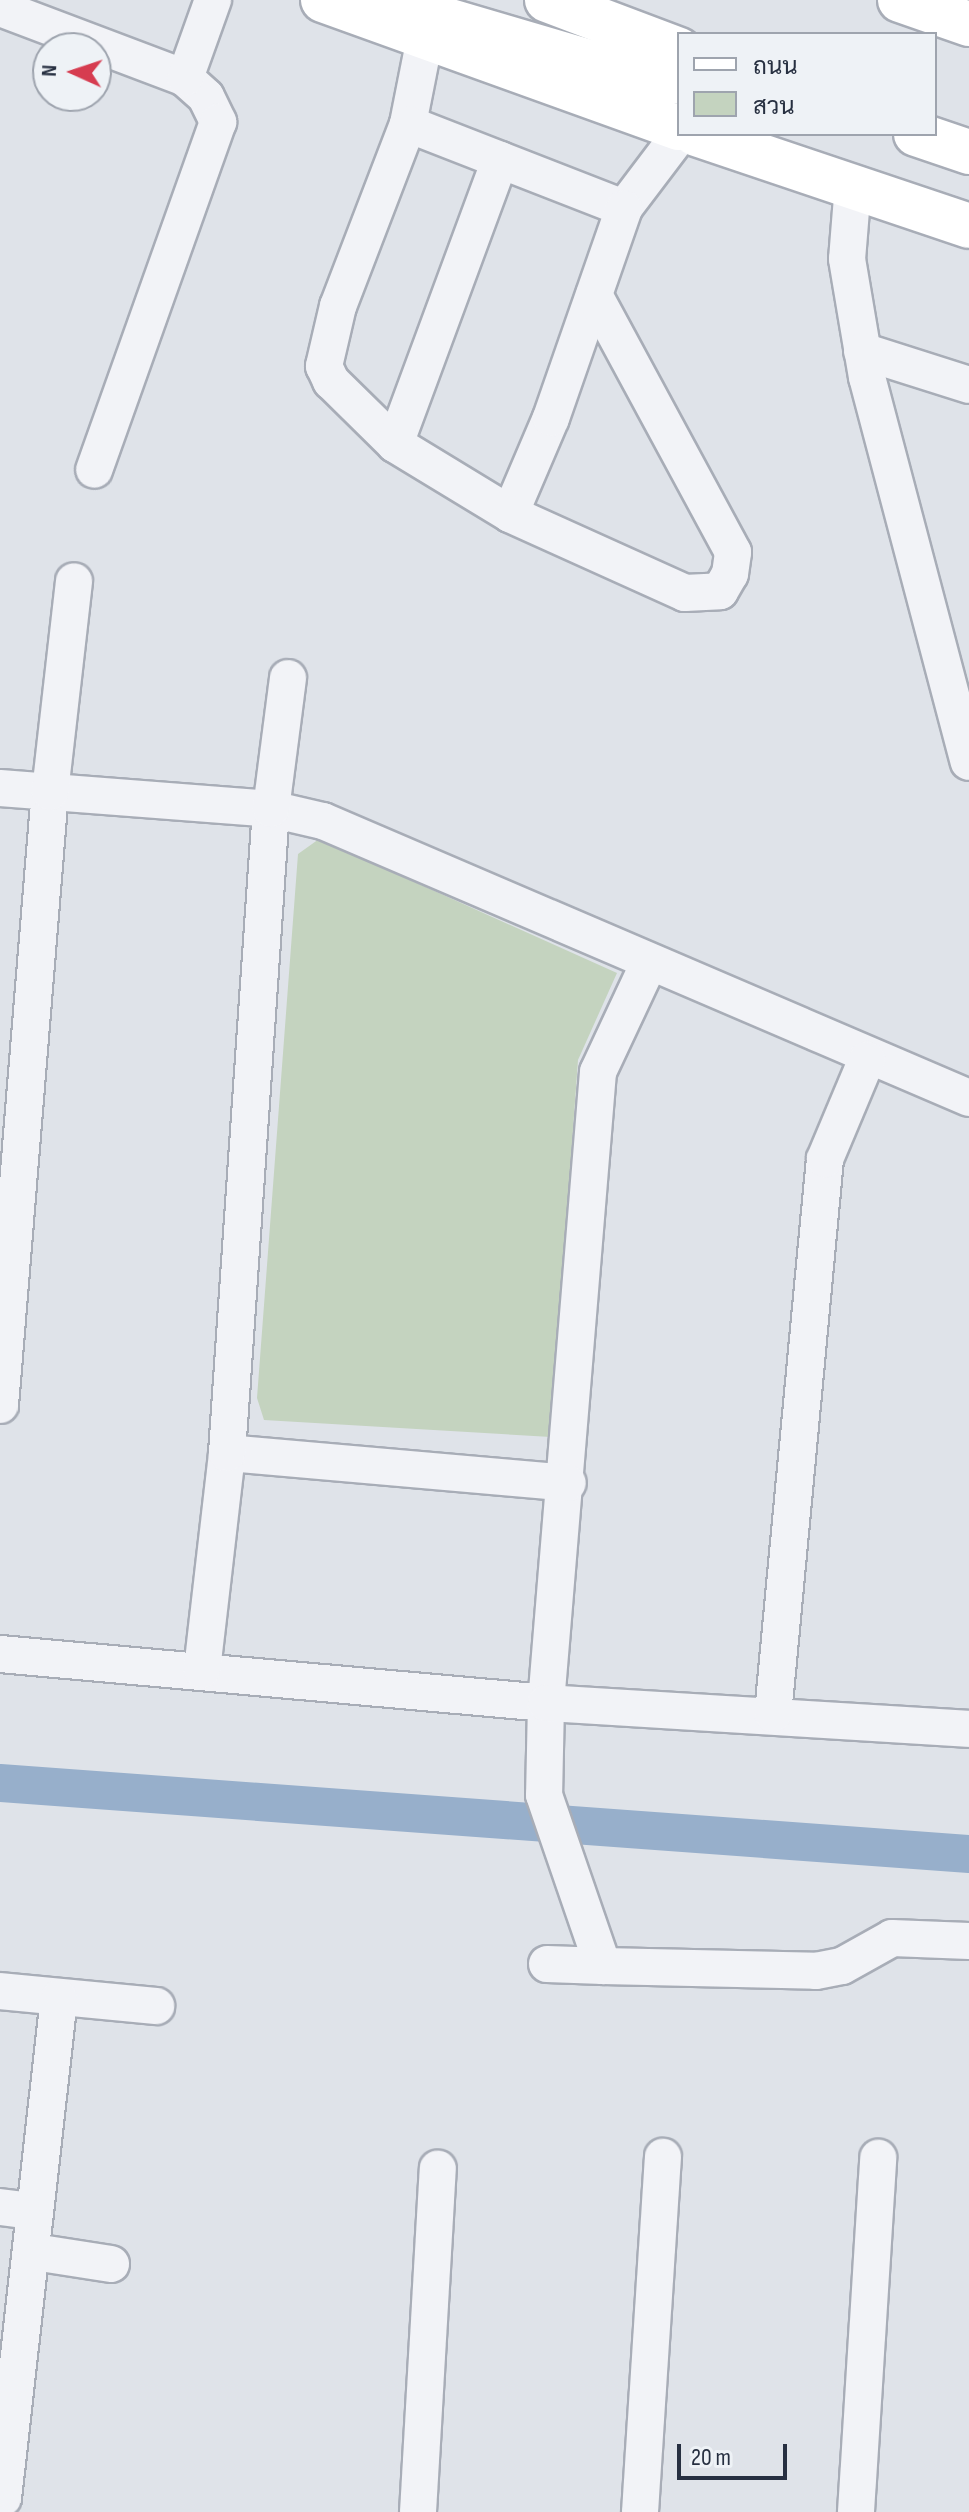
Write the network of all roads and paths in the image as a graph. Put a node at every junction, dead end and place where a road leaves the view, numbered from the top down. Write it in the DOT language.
graph roads {
  1 [pos="213,0"];
  2 [pos="323,0"];
  3 [pos="379,0"];
  4 [pos="547,0"];
  5 [pos="900,0"];
  6 [pos="0,8"];
  7 [pos="969,24"];
  8 [pos="425,38"];
  9 [pos="677,49"];
  10 [pos="185,78"];
  11 [pos="677,82"];
  12 [pos="408,124"];
  13 [pos="677,130"];
  14 [pos="677,135"];
  15 [pos="702,136"];
  16 [pos="922,136"];
  17 [pos="969,152"];
  18 [pos="500,160"];
  19 [pos="853,185"];
  20 [pos="624,208"];
  21 [pos="969,226"];
  22 [pos="594,295"];
  23 [pos="862,351"];
  24 [pos="969,385"];
  25 [pos="395,444"];
  26 [pos="94,470"];
  27 [pos="510,514"];
  28 [pos="74,581"];
  29 [pos="288,678"];
  30 [pos="969,762"];
  31 [pos="0,788"];
  32 [pos="50,792"];
  33 [pos="271,809"];
  34 [pos="649,963"];
  35 [pos="867,1059"];
  36 [pos="969,1098"];
  37 [pos="0,1405"];
  38 [pos="227,1453"];
  39 [pos="568,1483"];
  40 [pos="0,1654"];
  41 [pos="202,1670"];
  42 [pos="546,1703"];
  43 [pos="773,1714"];
  44 [pos="969,1729"];
  45 [pos="969,1941"];
  46 [pos="547,1964"];
  47 [pos="603,1966"];
  48 [pos="0,1991"];
  49 [pos="59,1998"];
  50 [pos="156,2006"];
  51 [pos="663,2157"];
  52 [pos="878,2158"];
  53 [pos="438,2169"];
  54 [pos="0,2207"];
  55 [pos="35,2211"];
  56 [pos="34,2252"];
  57 [pos="111,2264"];
  58 [pos="3,2458"];
  59 [pos="3,2498"];
  60 [pos="418,2512"];
  61 [pos="640,2512"];
  62 [pos="856,2512"];
  1 -- 10 [label="street"];
  2 -- 8 [label="main road"];
  3 -- 11 [label="main road"];
  4 -- 9 [label="main road"];
  5 -- 7 [label="main road"];
  6 -- 10 [label="street"];
  8 -- 12 [label="street"];
  8 -- 13 [label="main road"];
  10 -- 26 [label="street"];
  12 -- 18 [label="street"];
  12 -- 25 [label="street"];
  14 -- 20 [label="street"];
  15 -- 19 [label="main road"];
  16 -- 17 [label="main road"];
  18 -- 20 [label="street"];
  18 -- 25 [label="street"];
  19 -- 21 [label="main road"];
  19 -- 23 [label="street"];
  20 -- 22 [label="street"];
  22 -- 27 [label="street"];
  22 -- 27 [label="street"];
  23 -- 24 [label="street"];
  23 -- 30 [label="street"];
  25 -- 27 [label="street"];
  28 -- 32 [label="street"];
  29 -- 33 [label="street"];
  31 -- 32 [label="street"];
  32 -- 33 [label="street"];
  32 -- 37 [label="street"];
  33 -- 34 [label="street"];
  33 -- 38 [label="street"];
  34 -- 35 [label="street"];
  34 -- 39 [label="street"];
  35 -- 36 [label="street"];
  35 -- 43 [label="street"];
  38 -- 39 [label="street"];
  38 -- 41 [label="street"];
  39 -- 42 [label="street"];
  40 -- 41 [label="street"];
  41 -- 42 [label="street"];
  42 -- 43 [label="street"];
  42 -- 47 [label="street"];
  43 -- 44 [label="street"];
  45 -- 47 [label="street"];
  46 -- 47 [label="street"];
  48 -- 49 [label="street"];
  49 -- 50 [label="street"];
  49 -- 55 [label="street"];
  51 -- 61 [label="street"];
  52 -- 62 [label="street"];
  53 -- 60 [label="street"];
  54 -- 55 [label="street"];
  55 -- 56 [label="street"];
  56 -- 57 [label="street"];
  56 -- 58 [label="street"];
  58 -- 59 [label="street"];
}
